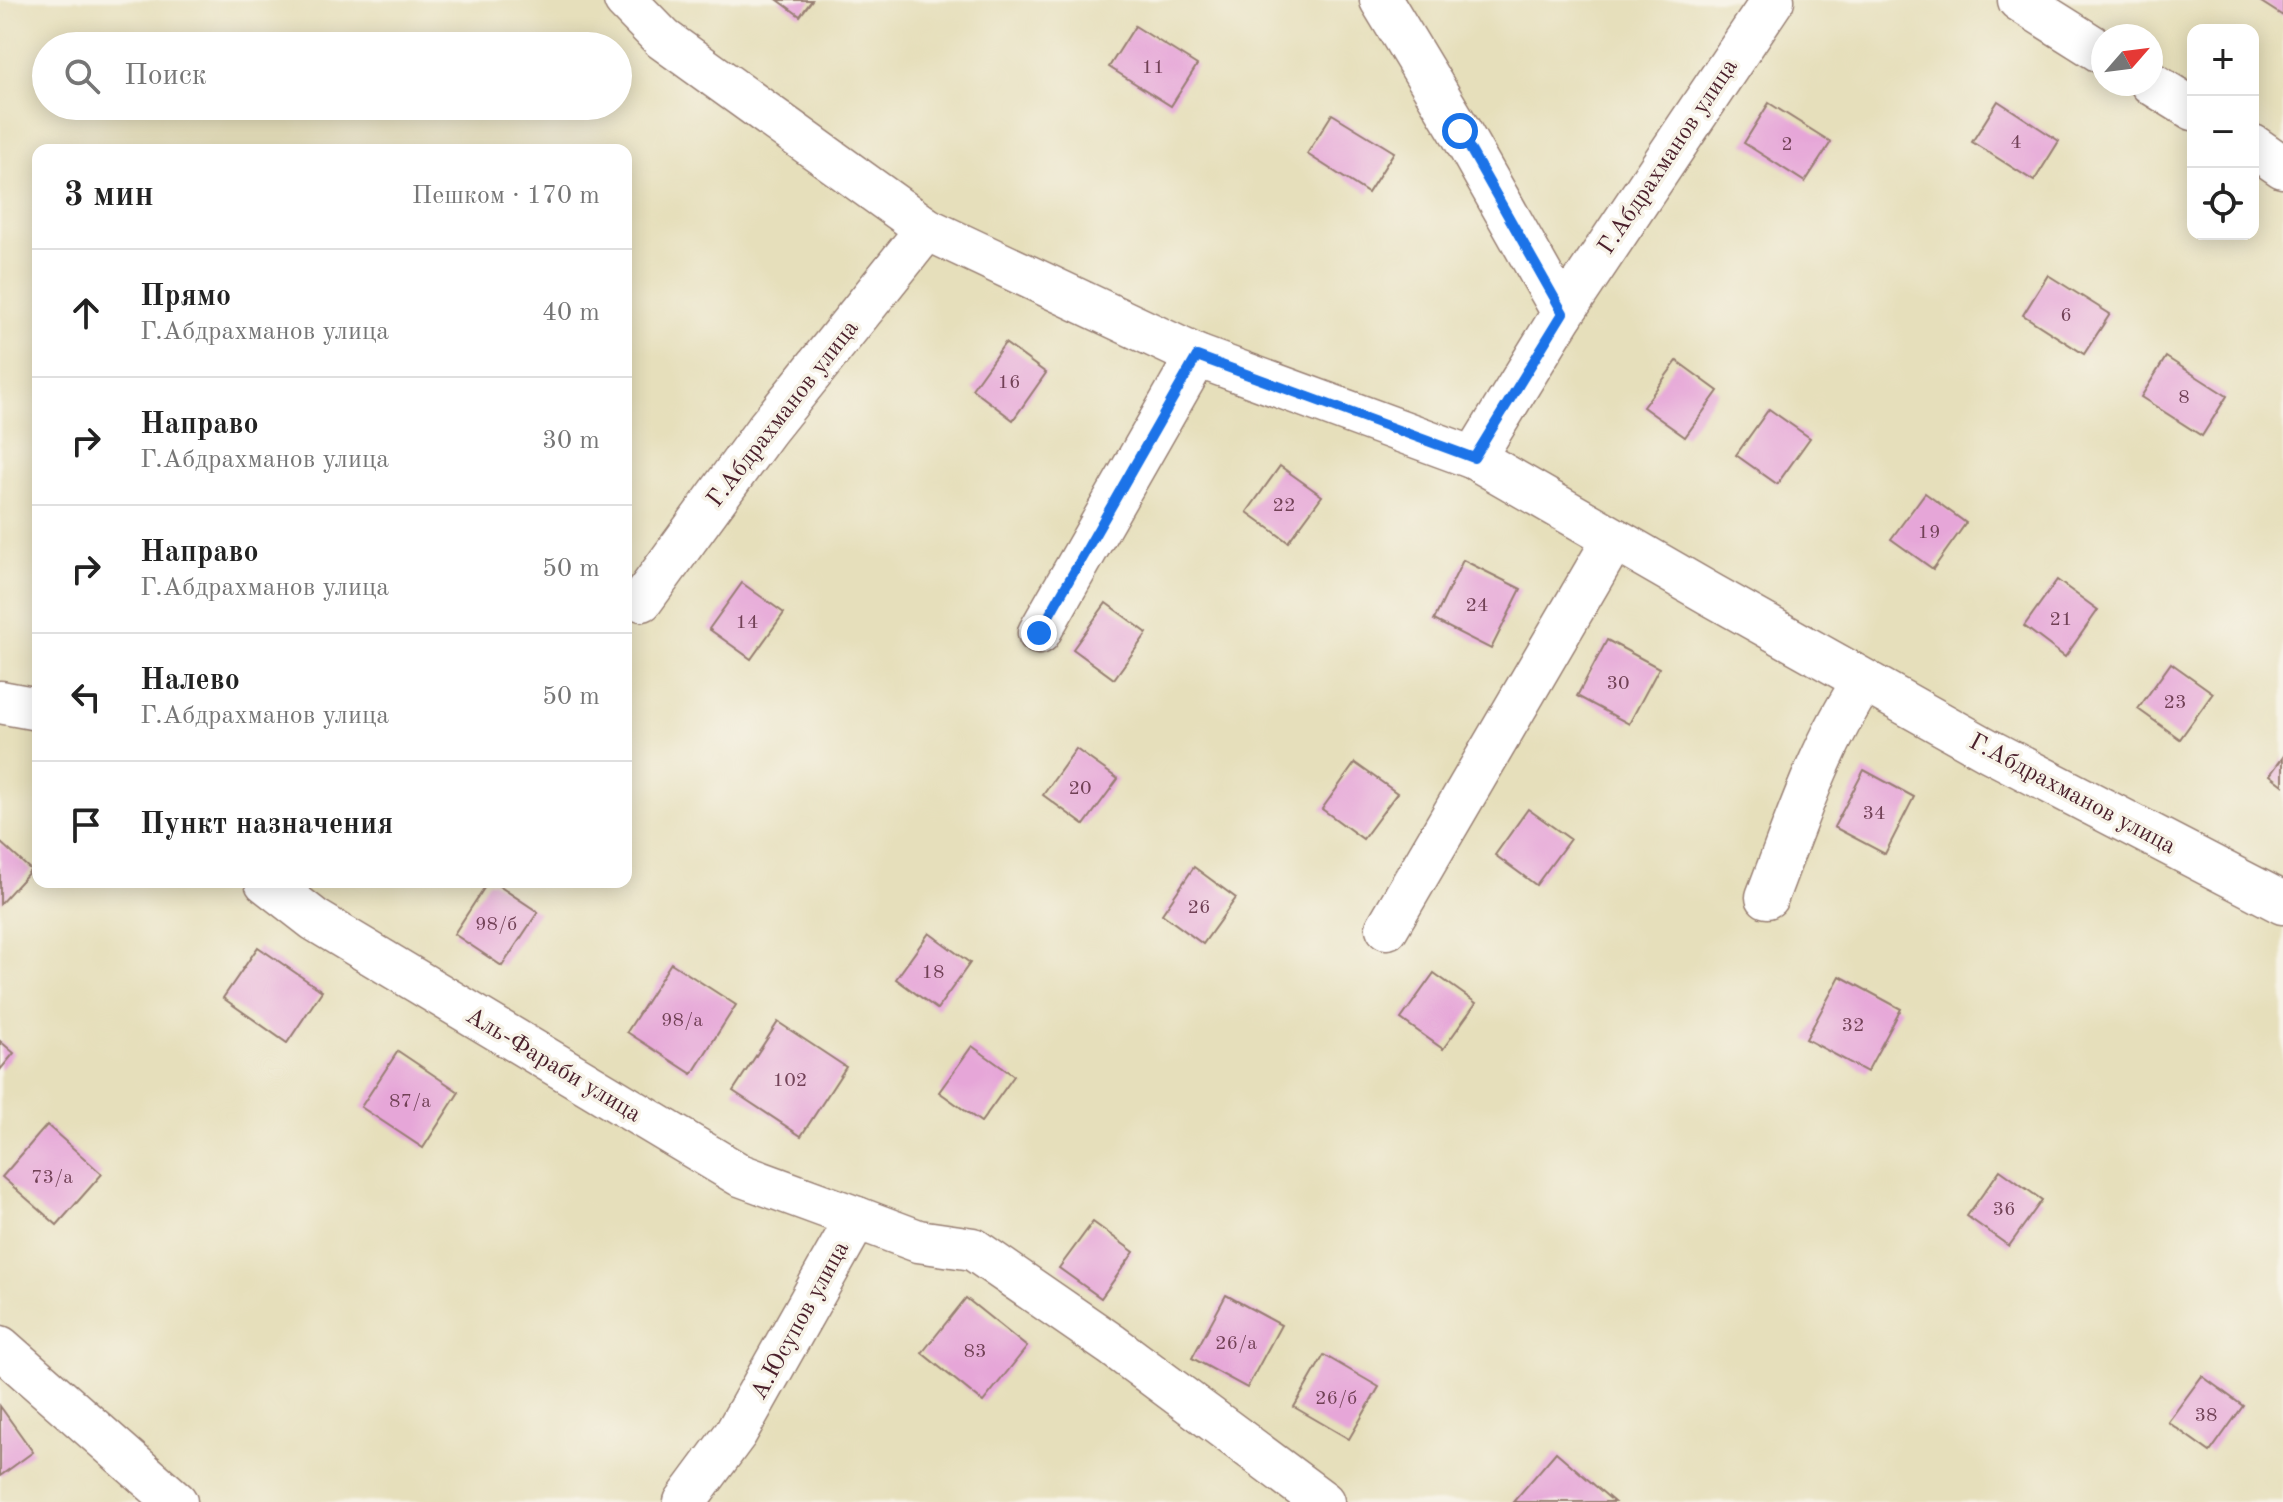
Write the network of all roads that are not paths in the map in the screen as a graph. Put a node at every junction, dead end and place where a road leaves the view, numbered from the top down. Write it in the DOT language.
graph roads {
  1 [pos="625,0"];
  2 [pos="1381,0"];
  3 [pos="1773,0"];
  4 [pos="2019,0"];
  5 [pos="2091,45"];
  6 [pos="2163,90"];
  7 [pos="2187,105"];
  8 [pos="2259,150"];
  9 [pos="2283,167"];
  10 [pos="927,229"];
  11 [pos="1563,313"];
  12 [pos="1197,356"];
  13 [pos="1474,458"];
  14 [pos="1614,539"];
  15 [pos="642,600"];
  16 [pos="1039,633"];
  17 [pos="1864,681"];
  18 [pos="0,702"];
  19 [pos="32,708"];
  20 [pos="274,888"];
  21 [pos="1767,897"];
  22 [pos="2283,903"];
  23 [pos="1387,928"];
  24 [pos="857,1218"];
  25 [pos="0,1347"];
  26 [pos="176,1502"];
  27 [pos="685,1502"];
  28 [pos="1323,1502"];
  1 -- 10 [label="street, Г.Абдрахманов улица"];
  2 -- 11 [label="street"];
  3 -- 11 [label="street, Г.Абдрахманов улица"];
  4 -- 5 [label="street"];
  6 -- 7 [label="street"];
  8 -- 9 [label="street"];
  10 -- 12 [label="street, Г.Абдрахманов улица"];
  10 -- 15 [label="street, Г.Абдрахманов улица"];
  11 -- 13 [label="street, Г.Абдрахманов улица"];
  12 -- 13 [label="street, Г.Абдрахманов улица"];
  12 -- 16 [label="street"];
  13 -- 14 [label="street, Г.Абдрахманов улица"];
  14 -- 17 [label="street, Г.Абдрахманов улица"];
  14 -- 23 [label="street"];
  17 -- 21 [label="street"];
  17 -- 22 [label="street, Г.Абдрахманов улица"];
  18 -- 19 [label="street"];
  20 -- 24 [label="street, Аль-Фараби улица"];
  24 -- 27 [label="street, А.Юсупов улица"];
  24 -- 28 [label="street, А.Юсупов улица"];
  25 -- 26 [label="street"];
}
